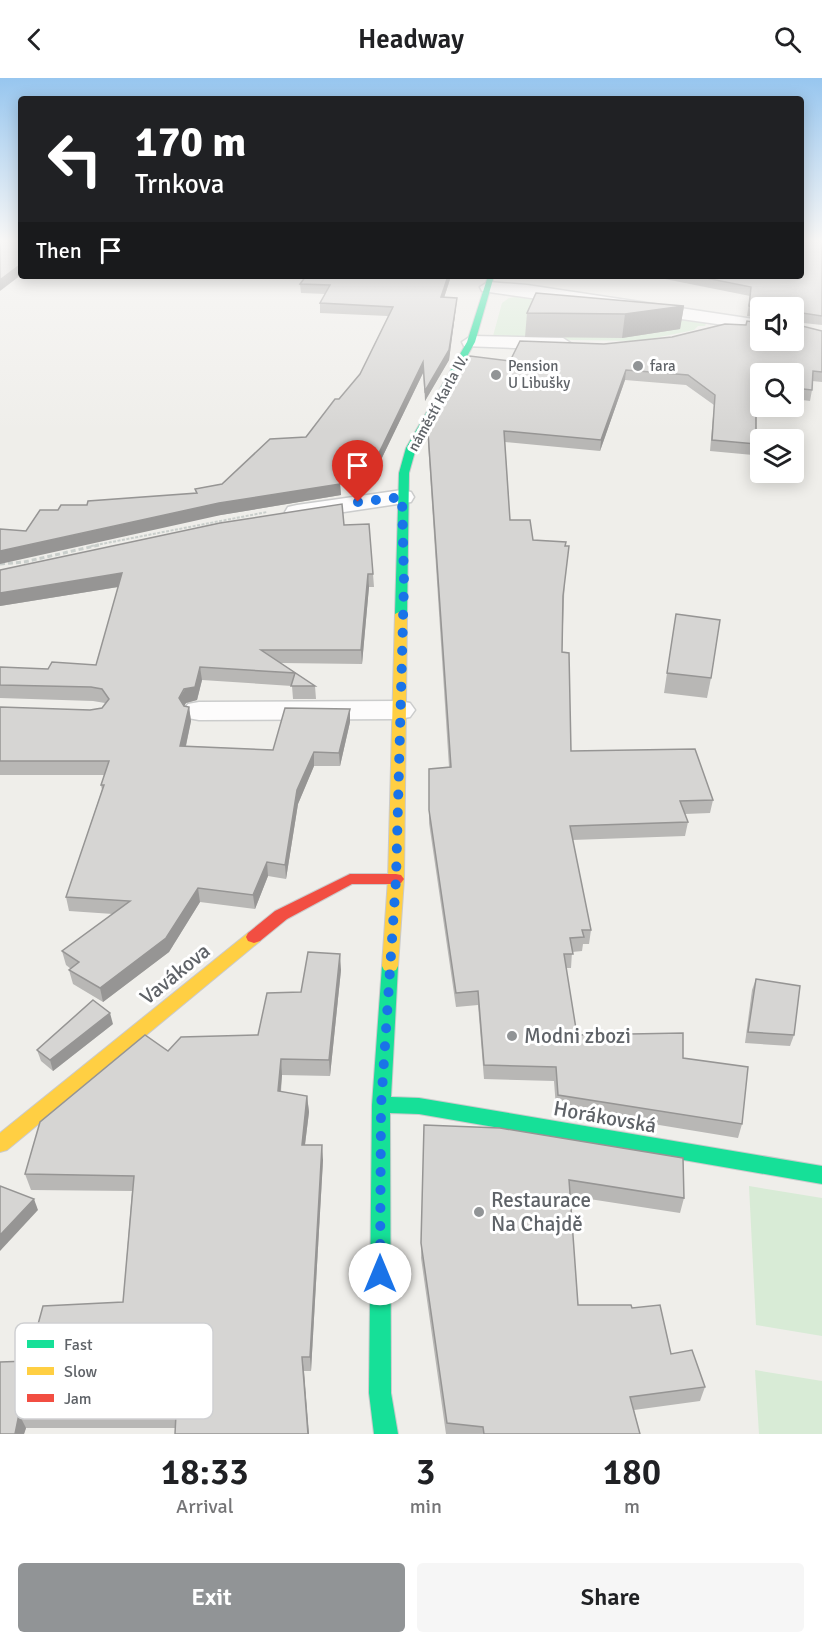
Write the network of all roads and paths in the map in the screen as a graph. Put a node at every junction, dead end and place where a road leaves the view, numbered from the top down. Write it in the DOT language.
graph roads {
  1 [pos="482,305"];
  2 [pos="625,305"];
  3 [pos="732,322"];
  4 [pos="750,324"];
  5 [pos="693,336"];
  6 [pos="471,342"];
  7 [pos="585,344"];
  8 [pos="402,497"];
  9 [pos="277,513"];
  10 [pos="0,564"];
  11 [pos="399,710"];
  12 [pos="198,711"];
  13 [pos="396,879"];
  14 [pos="381,1106"];
  15 [pos="0,1144"];
  16 [pos="822,1175"];
  17 [pos="386,1434"];
  1 -- 6 [label="street, náměstí Karla IV."];
  2 -- 3 [label="street"];
  3 -- 4 [label="street"];
  3 -- 5 [label="street"];
  6 -- 7 [label="street"];
  6 -- 8 [label="street, náměstí Karla IV."];
  8 -- 9 [label="street"];
  8 -- 11 [label="street, náměstí Karla IV."];
  9 -- 10 [label="path"];
  11 -- 12 [label="street"];
  11 -- 13 [label="street, náměstí Karla IV."];
  13 -- 14 [label="street, náměstí Karla IV."];
  13 -- 15 [label="street, Vavákova"];
  14 -- 16 [label="street, Horákovská"];
  14 -- 17 [label="street, náměstí Karla IV."];
}
